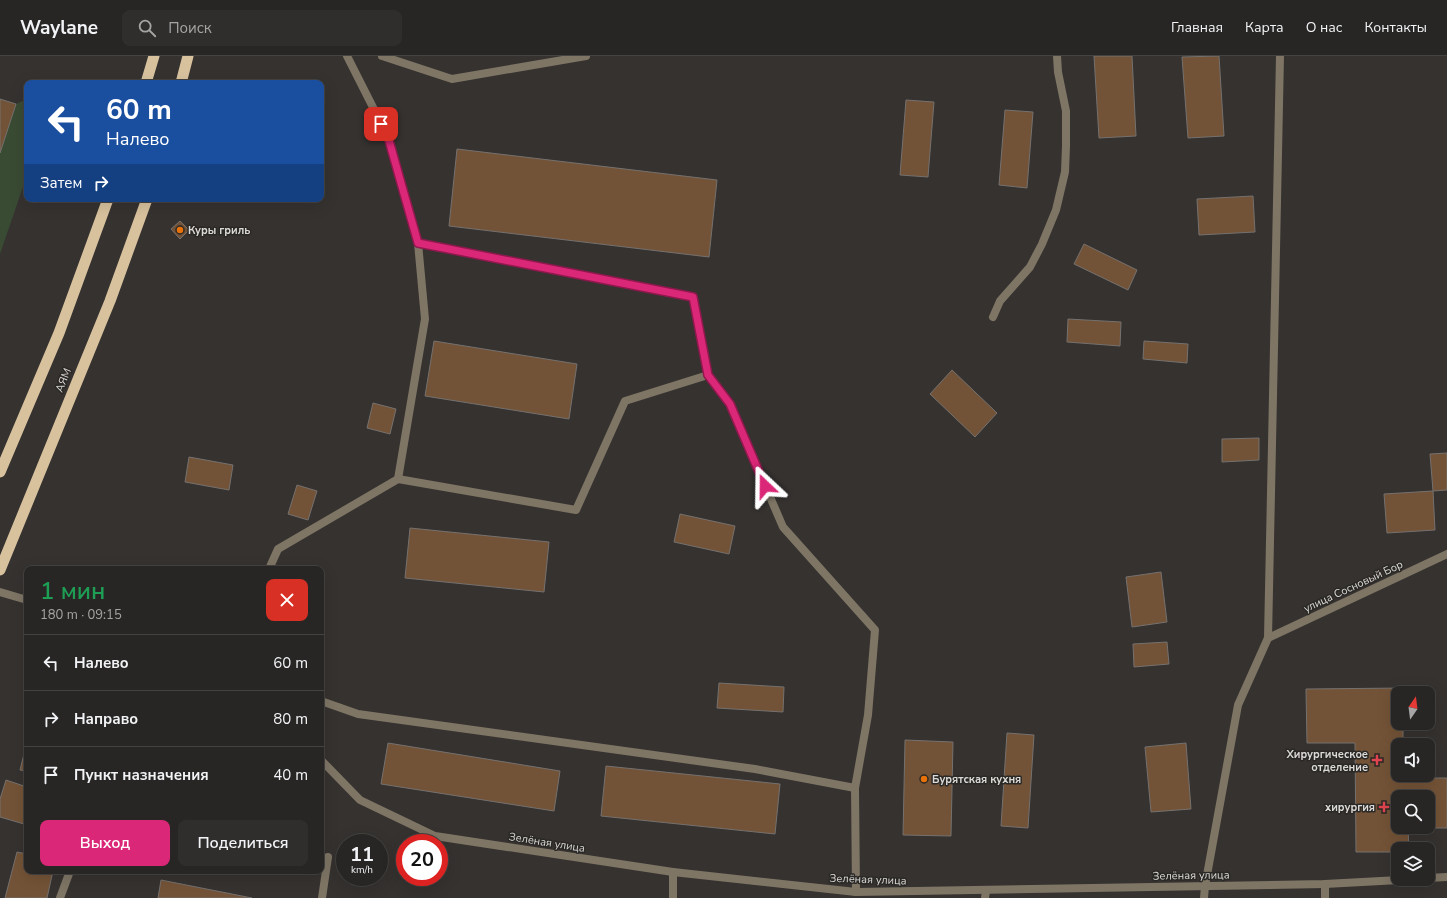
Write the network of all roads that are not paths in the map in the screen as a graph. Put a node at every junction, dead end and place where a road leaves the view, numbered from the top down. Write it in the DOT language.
graph roads {
  1 [pos="154,56"];
  2 [pos="188,56"];
  3 [pos="347,56"];
  4 [pos="382,56"];
  5 [pos="586,56"];
  6 [pos="1056,56"];
  7 [pos="1280,56"];
  8 [pos="147,80"];
  9 [pos="182,80"];
  10 [pos="107,202"];
  11 [pos="145,202"];
  12 [pos="418,243"];
  13 [pos="993,316"];
  14 [pos="708,375"];
  15 [pos="0,472"];
  16 [pos="398,479"];
  17 [pos="1447,554"];
  18 [pos="270,566"];
  19 [pos="0,570"];
  20 [pos="0,592"];
  21 [pos="24,599"];
  22 [pos="1268,638"];
  23 [pos="324,702"];
  24 [pos="324,763"];
  25 [pos="855,788"];
  26 [pos="328,858"];
  27 [pos="673,872"];
  28 [pos="69,874"];
  29 [pos="1447,877"];
  30 [pos="1435,878"];
  31 [pos="1391,880"];
  32 [pos="1326,884"];
  33 [pos="1205,886"];
  34 [pos="856,892"];
  35 [pos="985,894"];
  36 [pos="60,898"];
  37 [pos="322,898"];
  38 [pos="673,898"];
  39 [pos="1204,898"];
  40 [pos="1325,898"];
  1 -- 8 [label="highway"];
  2 -- 9 [label="highway"];
  3 -- 12 [label="street"];
  4 -- 5 [label="street"];
  6 -- 13 [label="street"];
  7 -- 22 [label="street"];
  10 -- 15 [label="highway, АЯМ"];
  11 -- 19 [label="highway, АЯМ"];
  12 -- 14 [label="street"];
  12 -- 16 [label="street"];
  14 -- 16 [label="street"];
  14 -- 25 [label="street"];
  16 -- 18 [label="street"];
  17 -- 22 [label="street, улица Сосновый Бор"];
  20 -- 21 [label="street"];
  22 -- 33 [label="street"];
  23 -- 25 [label="street"];
  24 -- 27 [label="street, Зелёная улица"];
  25 -- 34 [label="street"];
  26 -- 37 [label="street"];
  27 -- 34 [label="street, Зелёная улица"];
  27 -- 38 [label="street"];
  28 -- 36 [label="street"];
  29 -- 30 [label="street"];
  31 -- 32 [label="street, Зелёная улица"];
  32 -- 33 [label="street, Зелёная улица"];
  32 -- 40 [label="street"];
  33 -- 35 [label="street, Зелёная улица"];
  33 -- 39 [label="street"];
  34 -- 35 [label="street, Зелёная улица"];
}
